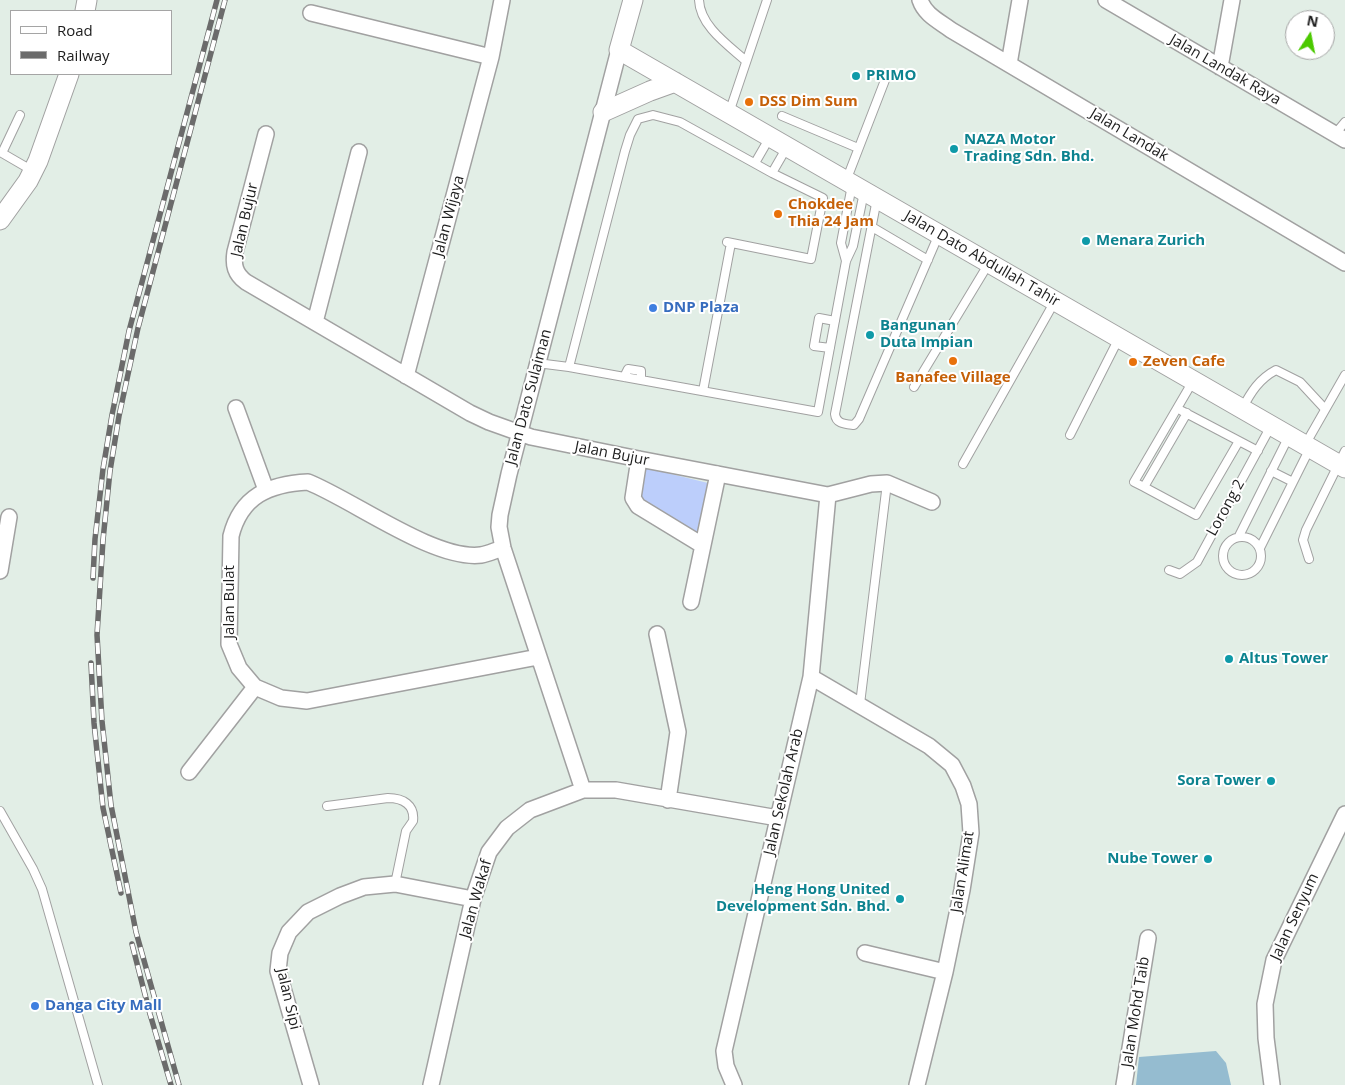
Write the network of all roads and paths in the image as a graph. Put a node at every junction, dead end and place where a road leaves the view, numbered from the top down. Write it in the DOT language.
graph roads {
  1 [pos="502,0"];
  2 [pos="633,0"];
  3 [pos="700,0"];
  4 [pos="767,0"];
  5 [pos="920,0"];
  6 [pos="1020,0"];
  7 [pos="1106,0"];
  8 [pos="1232,0"];
  9 [pos="1122,5"];
  10 [pos="311,13"];
  11 [pos="619,50"];
  12 [pos="491,57"];
  13 [pos="746,61"];
  14 [pos="1009,64"];
  15 [pos="1220,67"];
  16 [pos="68,75"];
  17 [pos="887,75"];
  18 [pos="675,82"];
  19 [pos="603,112"];
  20 [pos="729,114"];
  21 [pos="20,116"];
  22 [pos="782,116"];
  23 [pos="1345,122"];
  24 [pos="266,134"];
  25 [pos="770,137"];
  26 [pos="1340,137"];
  27 [pos="787,147"];
  28 [pos="858,148"];
  29 [pos="359,152"];
  30 [pos="755,163"];
  31 [pos="33,171"];
  32 [pos="772,173"];
  33 [pos="860,189"];
  34 [pos="0,220"];
  35 [pos="872,227"];
  36 [pos="939,234"];
  37 [pos="928,260"];
  38 [pos="846,261"];
  39 [pos="989,263"];
  40 [pos="1345,263"];
  41 [pos="1055,302"];
  42 [pos="835,321"];
  43 [pos="315,322"];
  44 [pos="1119,338"];
  45 [pos="830,348"];
  46 [pos="537,363"];
  47 [pos="569,367"];
  48 [pos="1345,375"];
  49 [pos="406,376"];
  50 [pos="1193,381"];
  51 [pos="914,387"];
  52 [pos="703,391"];
  53 [pos="236,408"];
  54 [pos="1178,408"];
  55 [pos="1242,409"];
  56 [pos="1325,409"];
  57 [pos="1187,414"];
  58 [pos="1271,426"];
  59 [pos="519,433"];
  60 [pos="1070,435"];
  61 [pos="1239,441"];
  62 [pos="1301,443"];
  63 [pos="1258,451"];
  64 [pos="639,459"];
  65 [pos="1343,461"];
  66 [pos="963,464"];
  67 [pos="1271,471"];
  68 [pos="718,474"];
  69 [pos="1293,482"];
  70 [pos="886,483"];
  71 [pos="1144,487"];
  72 [pos="266,490"];
  73 [pos="828,495"];
  74 [pos="932,502"];
  75 [pos="10,517"];
  76 [pos="1239,536"];
  77 [pos="702,545"];
  78 [pos="503,548"];
  79 [pos="1260,548"];
  80 [pos="1308,559"];
  81 [pos="1169,570"];
  82 [pos="0,573"];
  83 [pos="690,602"];
  84 [pos="657,634"];
  85 [pos="538,657"];
  86 [pos="811,677"];
  87 [pos="255,687"];
  88 [pos="860,704"];
  89 [pos="189,772"];
  90 [pos="582,790"];
  91 [pos="668,800"];
  92 [pos="327,806"];
  93 [pos="0,811"];
  94 [pos="1345,814"];
  95 [pos="778,818"];
  96 [pos="395,884"];
  97 [pos="473,899"];
  98 [pos="1148,938"];
  99 [pos="865,953"];
  100 [pos="945,972"];
  101 [pos="98,1085"];
  102 [pos="311,1085"];
  103 [pos="431,1085"];
  104 [pos="734,1085"];
  105 [pos="917,1085"];
  106 [pos="1124,1085"];
  107 [pos="1272,1085"];
  1 -- 12 [label="street, Jalan Wijaya"];
  2 -- 11 [label="street, Jalan Dato Sulaiman"];
  3 -- 13 [label="lane"];
  4 -- 13 [label="lane"];
  5 -- 14 [label="street, Jalan Landak"];
  6 -- 14 [label="street"];
  7 -- 9 [label="street, Jalan Landak Raya"];
  8 -- 15 [label="street"];
  9 -- 15 [label="street, Jalan Landak Raya"];
  10 -- 12 [label="street"];
  11 -- 18 [label="street, Jalan Dato Abdullah Tahir"];
  11 -- 19 [label="street, Jalan Dato Sulaiman"];
  12 -- 49 [label="street, Jalan Wijaya"];
  13 -- 20 [label="lane"];
  14 -- 40 [label="street, Jalan Landak"];
  15 -- 26 [label="street, Jalan Landak Raya"];
  16 -- 31 [label="street"];
  17 -- 28 [label="lane"];
  18 -- 19 [label="street"];
  18 -- 20 [label="street, Jalan Dato Abdullah Tahir"];
  19 -- 46 [label="street, Jalan Dato Sulaiman"];
  20 -- 25 [label="street, Jalan Dato Abdullah Tahir"];
  21 -- 31 [label="lane"];
  22 -- 28 [label="lane"];
  23 -- 26 [label="lane"];
  24 -- 43 [label="street, Jalan Bujur"];
  25 -- 27 [label="street, Jalan Dato Abdullah Tahir"];
  25 -- 30 [label="lane"];
  27 -- 32 [label="lane"];
  27 -- 33 [label="street, Jalan Dato Abdullah Tahir"];
  28 -- 33 [label="lane"];
  29 -- 43 [label="street"];
  30 -- 32 [label="lane"];
  30 -- 47 [label="lane"];
  31 -- 34 [label="street"];
  32 -- 52 [label="lane"];
  33 -- 35 [label="lane"];
  33 -- 36 [label="street, Jalan Dato Abdullah Tahir"];
  33 -- 38 [label="lane"];
  33 -- 38 [label="lane"];
  35 -- 37 [label="lane"];
  35 -- 37 [label="lane"];
  36 -- 37 [label="lane"];
  36 -- 39 [label="street, Jalan Dato Abdullah Tahir"];
  38 -- 42 [label="lane"];
  39 -- 41 [label="street, Jalan Dato Abdullah Tahir"];
  39 -- 51 [label="lane"];
  41 -- 44 [label="street, Jalan Dato Abdullah Tahir"];
  41 -- 66 [label="lane"];
  42 -- 45 [label="lane"];
  42 -- 45 [label="lane"];
  43 -- 49 [label="street, Jalan Bujur"];
  44 -- 50 [label="street, Jalan Dato Abdullah Tahir"];
  44 -- 60 [label="lane"];
  45 -- 52 [label="lane"];
  46 -- 47 [label="lane"];
  46 -- 59 [label="street, Jalan Dato Sulaiman"];
  47 -- 52 [label="lane"];
  48 -- 56 [label="lane"];
  49 -- 59 [label="street, Jalan Bujur"];
  50 -- 54 [label="lane"];
  50 -- 55 [label="street, Jalan Dato Abdullah Tahir"];
  53 -- 72 [label="street"];
  54 -- 57 [label="lane"];
  54 -- 71 [label="lane"];
  55 -- 56 [label="lane"];
  55 -- 58 [label="street, Jalan Dato Abdullah Tahir"];
  56 -- 62 [label="lane"];
  57 -- 61 [label="lane"];
  57 -- 71 [label="lane"];
  58 -- 62 [label="street, Jalan Dato Abdullah Tahir"];
  58 -- 63 [label="lane, Lorong 2"];
  59 -- 64 [label="street, Jalan Bujur"];
  59 -- 78 [label="street, Jalan Dato Sulaiman"];
  61 -- 63 [label="lane"];
  61 -- 71 [label="lane"];
  62 -- 65 [label="street, Jalan Dato Abdullah Tahir"];
  62 -- 67 [label="lane"];
  62 -- 69 [label="lane"];
  63 -- 81 [label="lane, Lorong 2"];
  64 -- 68 [label="street, Jalan Bujur"];
  64 -- 77 [label="street"];
  65 -- 80 [label="lane"];
  67 -- 69 [label="lane"];
  67 -- 76 [label="lane"];
  68 -- 73 [label="street, Jalan Bujur"];
  68 -- 77 [label="street"];
  69 -- 79 [label="lane"];
  70 -- 73 [label="street, Jalan Bujur"];
  70 -- 74 [label="street"];
  70 -- 88 [label="lane"];
  72 -- 78 [label="street, Jalan Bulat"];
  72 -- 87 [label="street, Jalan Bulat"];
  73 -- 86 [label="street, Jalan Sekolah Arab"];
  75 -- 82 [label="street"];
  76 -- 79 [label="lane"];
  76 -- 79 [label="lane"];
  77 -- 83 [label="street"];
  78 -- 85 [label="street, Jalan Dato Sulaiman"];
  84 -- 91 [label="street"];
  85 -- 87 [label="street, Jalan Bulat"];
  85 -- 90 [label="street, Jalan Dato Sulaiman"];
  86 -- 88 [label="street, Jalan Alimat"];
  86 -- 95 [label="street, Jalan Sekolah Arab"];
  87 -- 89 [label="street"];
  88 -- 100 [label="street, Jalan Alimat"];
  90 -- 91 [label="street, Jalan Wakaf"];
  90 -- 97 [label="street, Jalan Wakaf"];
  91 -- 95 [label="street, Jalan Wakaf"];
  92 -- 96 [label="lane"];
  93 -- 101 [label="lane"];
  94 -- 107 [label="street, Jalan Senyum"];
  95 -- 104 [label="street, Jalan Sekolah Arab"];
  96 -- 97 [label="street, Jalan Sipi"];
  96 -- 102 [label="street, Jalan Sipi"];
  97 -- 103 [label="street, Jalan Wakaf"];
  98 -- 106 [label="street, Jalan Mohd Taib"];
  99 -- 100 [label="street"];
  100 -- 105 [label="street, Jalan Alimat"];
}
